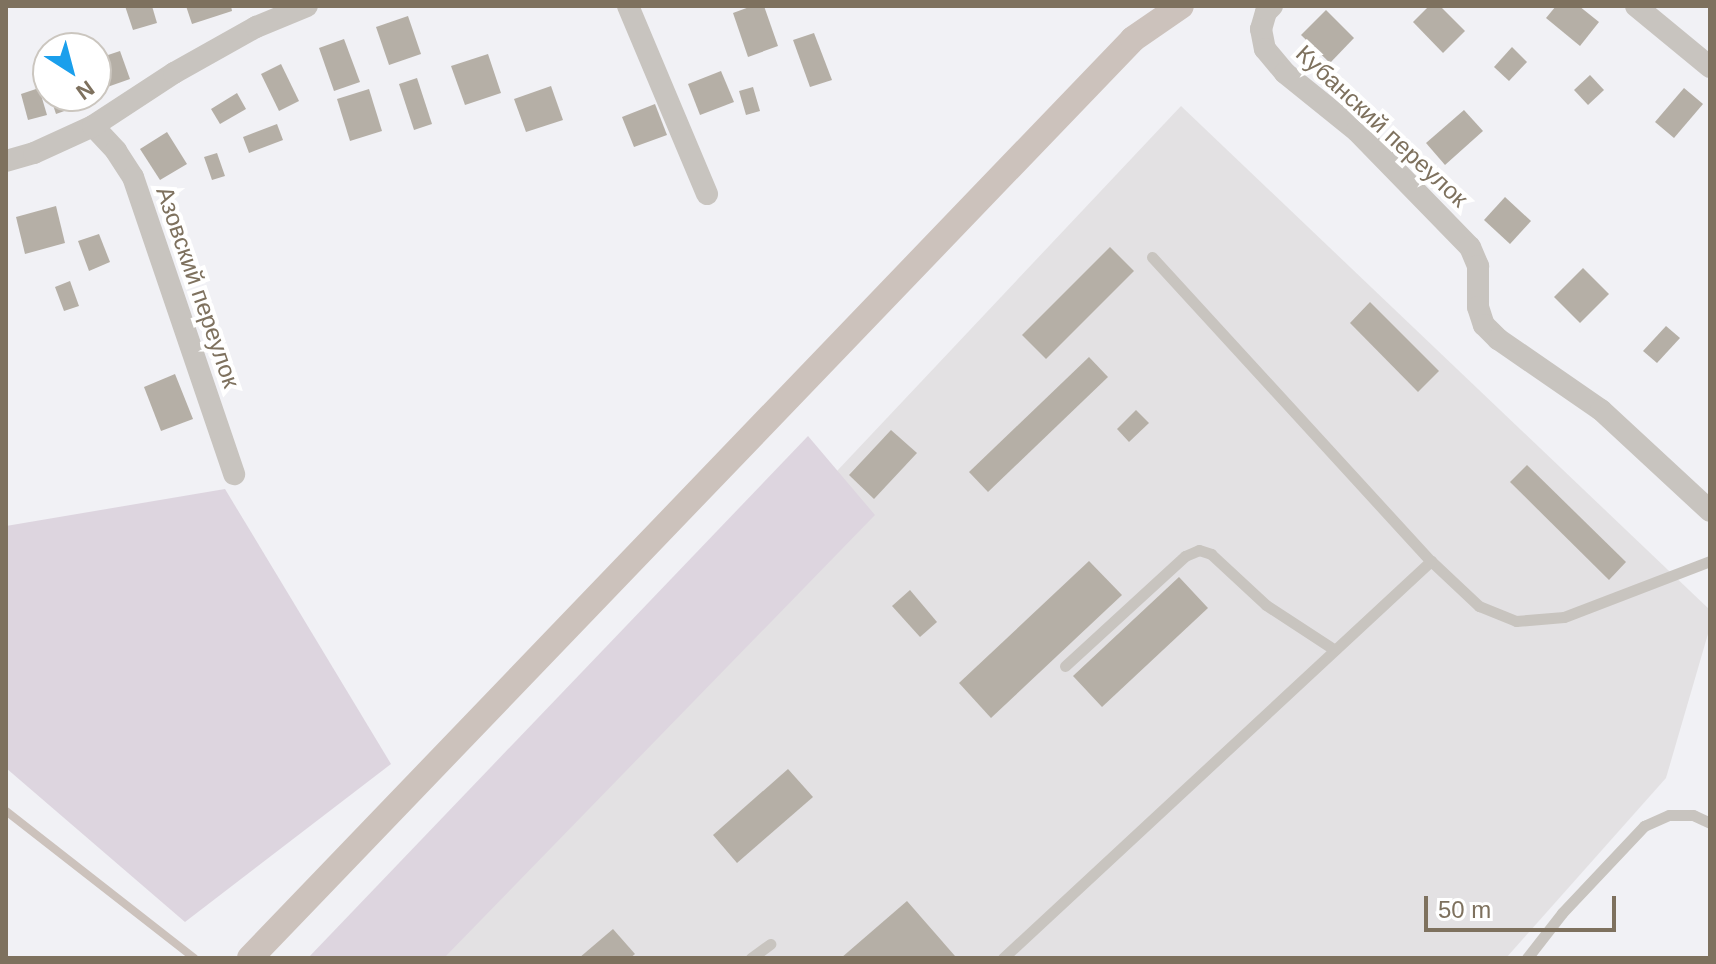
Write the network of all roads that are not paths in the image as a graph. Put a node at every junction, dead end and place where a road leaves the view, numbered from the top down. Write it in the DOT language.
graph roads {
  1 [pos="307,6"];
  2 [pos="628,6"];
  3 [pos="1272,6"];
  4 [pos="1636,6"];
  5 [pos="253,16"];
  6 [pos="1710,67"];
  7 [pos="93,126"];
  8 [pos="6,161"];
  9 [pos="707,194"];
  10 [pos="1152,257"];
  11 [pos="234,474"];
  12 [pos="1710,511"];
  13 [pos="1431,561"];
  14 [pos="1710,561"];
  15 [pos="1335,650"];
  16 [pos="1065,666"];
  17 [pos="1710,823"];
  18 [pos="770,944"];
  19 [pos="751,958"];
  20 [pos="1003,958"];
  21 [pos="1527,958"];
  1 -- 5 [label="street"];
  2 -- 9 [label="street"];
  3 -- 12 [label="street, Кубанский переулок"];
  4 -- 6 [label="street"];
  5 -- 7 [label="street"];
  7 -- 8 [label="street"];
  7 -- 11 [label="street, Азовский переулок"];
  10 -- 13 [label="lane"];
  13 -- 14 [label="lane"];
  13 -- 15 [label="lane"];
  15 -- 16 [label="lane"];
  15 -- 20 [label="lane"];
  17 -- 21 [label="lane"];
  18 -- 19 [label="lane"];
}
